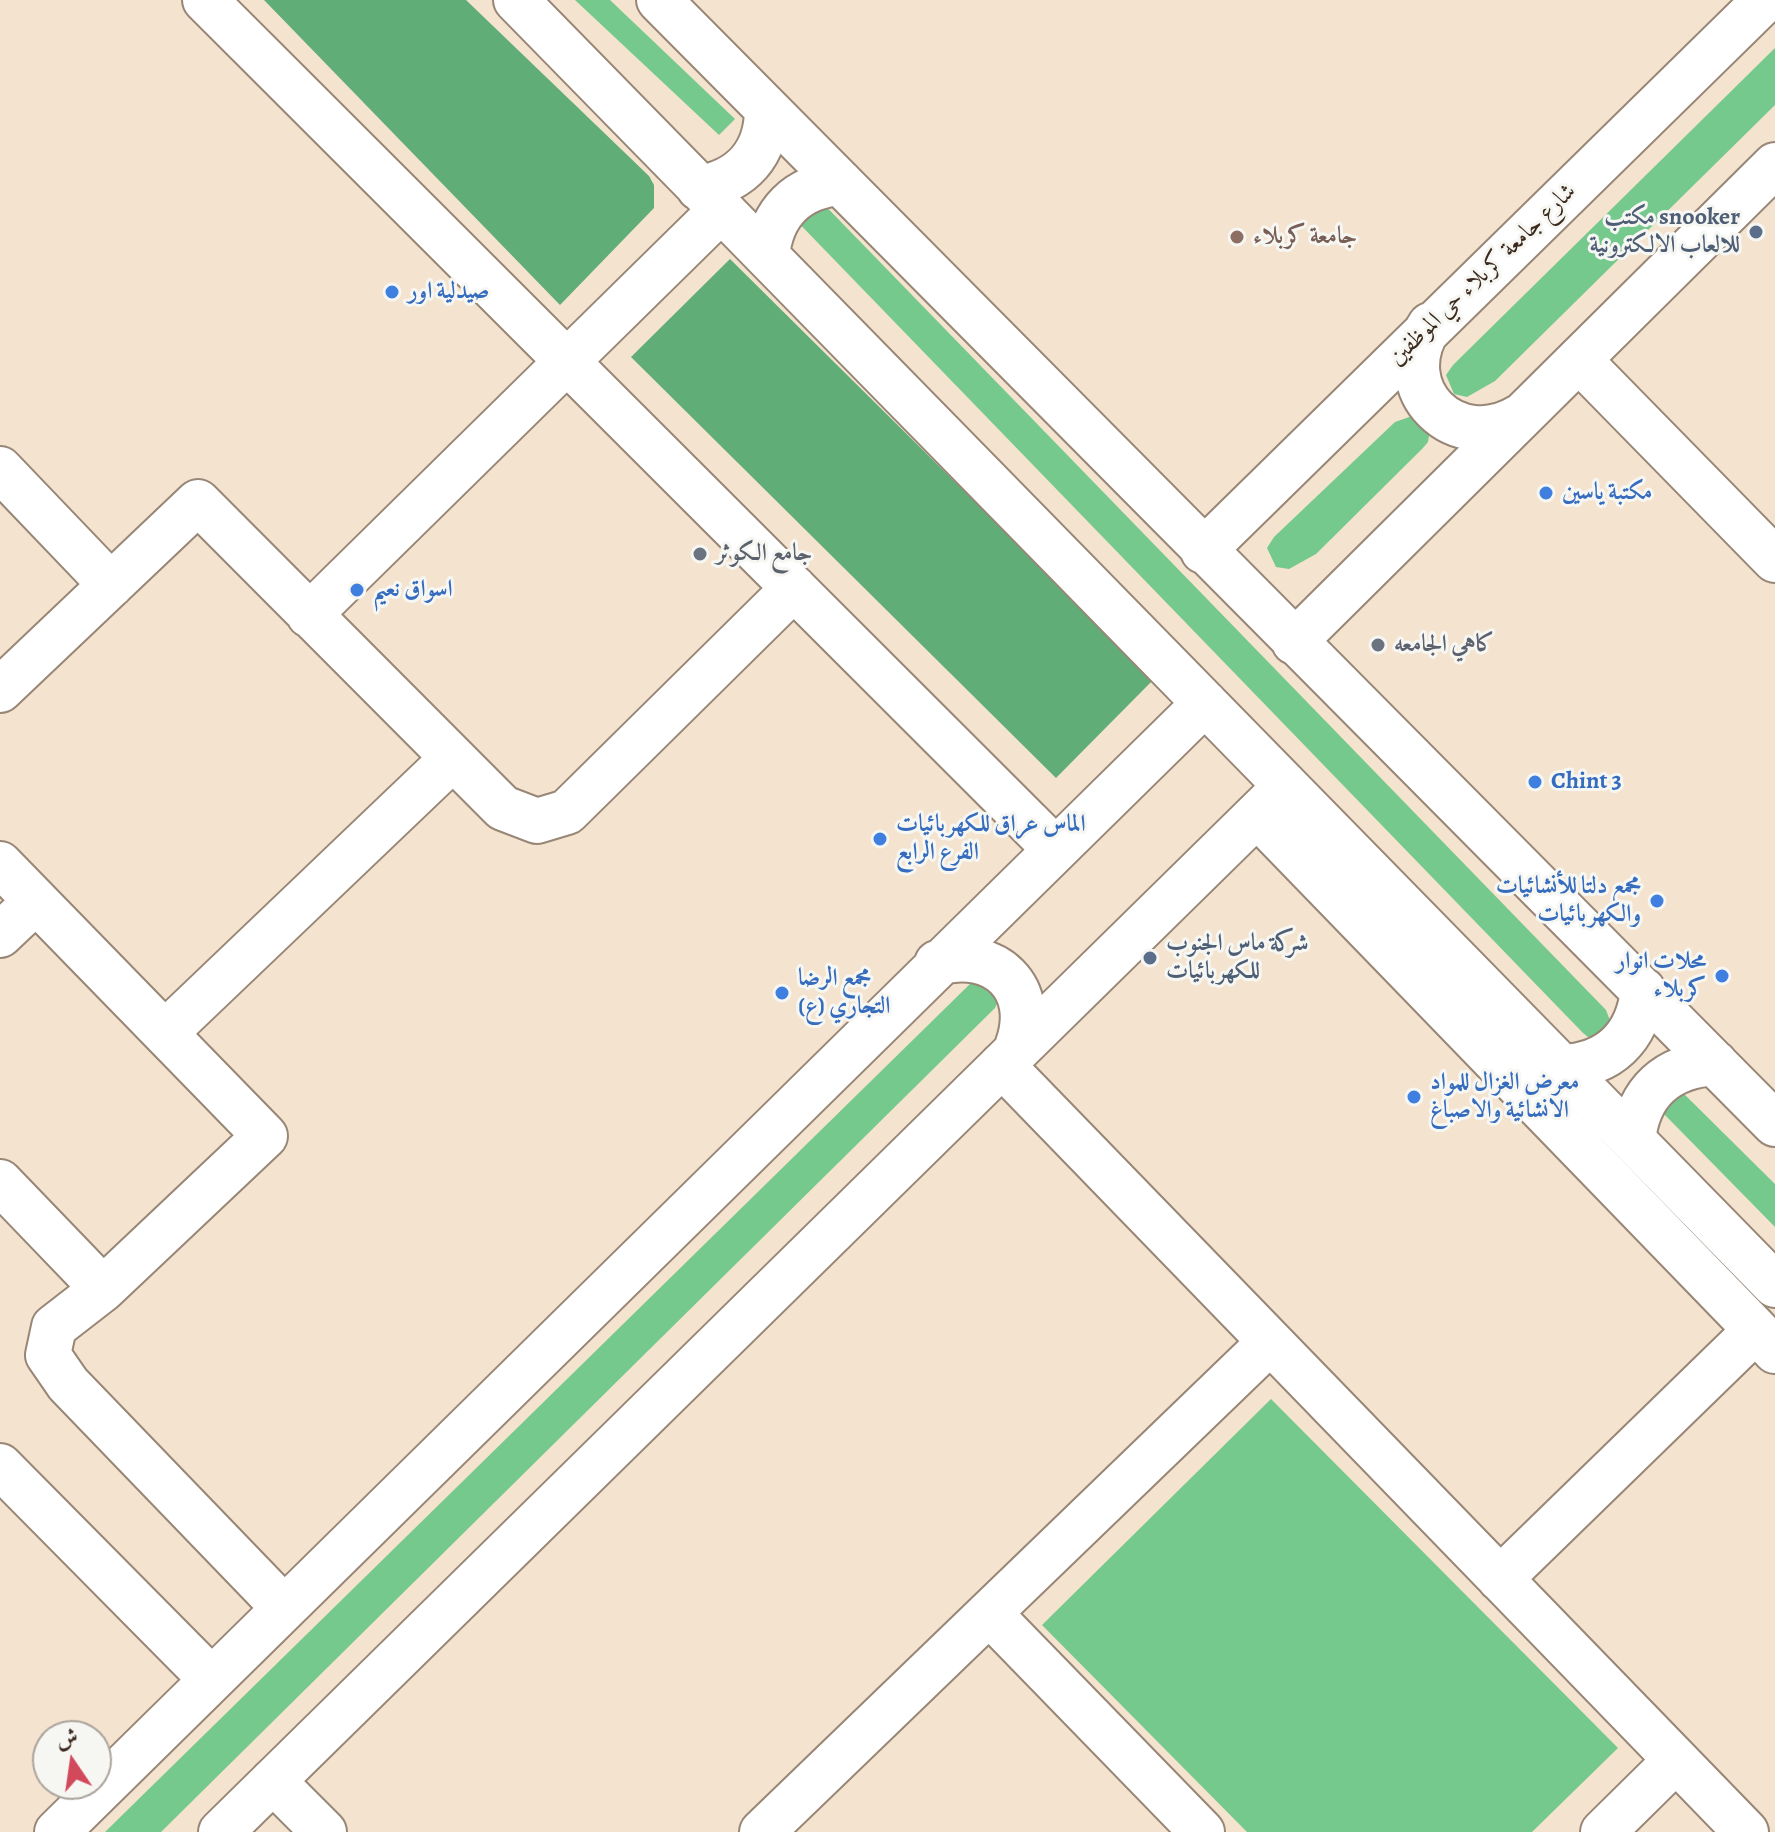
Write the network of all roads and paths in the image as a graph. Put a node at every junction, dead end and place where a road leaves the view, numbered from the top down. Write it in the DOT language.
graph roads {
  1 [pos="205,0"];
  2 [pos="516,0"];
  3 [pos="659,0"];
  4 [pos="1765,0"];
  5 [pos="767,109"];
  6 [pos="1775,165"];
  7 [pos="841,183"];
  8 [pos="710,199"];
  9 [pos="767,256"];
  10 [pos="1430,325"];
  11 [pos="1579,360"];
  12 [pos="567,361"];
  13 [pos="1521,416"];
  14 [pos="0,469"];
  15 [pos="1203,551"];
  16 [pos="1775,560"];
  17 [pos="111,585"];
  18 [pos="794,588"];
  19 [pos="309,615"];
  20 [pos="1294,642"];
  21 [pos="0,690"];
  22 [pos="1205,703"];
  23 [pos="453,758"];
  24 [pos="1271,800"];
  25 [pos="1055,849"];
  26 [pos="0,864"];
  27 [pos="36,901"];
  28 [pos="0,935"];
  29 [pos="937,963"];
  30 [pos="1643,990"];
  31 [pos="165,1033"];
  32 [pos="1009,1056"];
  33 [pos="1715,1063"];
  34 [pos="1562,1067"];
  35 [pos="1775,1124"];
  36 [pos="1633,1140"];
  37 [pos="0,1182"];
  38 [pos="1775,1285"];
  39 [pos="103,1289"];
  40 [pos="1765,1340"];
  41 [pos="1270,1342"];
  42 [pos="0,1466"];
  43 [pos="1500,1579"];
  44 [pos="284,1608"];
  45 [pos="989,1613"];
  46 [pos="211,1679"];
  47 [pos="1676,1760"];
  48 [pos="273,1781"];
  49 [pos="57,1832"];
  50 [pos="221,1832"];
  51 [pos="324,1832"];
  52 [pos="764,1832"];
  53 [pos="1202,1832"];
  54 [pos="1603,1832"];
  55 [pos="1746,1832"];
  1 -- 12 [label="main road"];
  2 -- 8 [label="main road"];
  3 -- 5 [label="main road"];
  4 -- 10 [label="main road, شارع جامعة كربلاء حي الموظفين"];
  5 -- 7 [label="main road"];
  5 -- 8 [label="main road"];
  6 -- 11 [label="main road"];
  7 -- 9 [label="main road"];
  7 -- 15 [label="main road"];
  8 -- 9 [label="main road"];
  8 -- 12 [label="main road"];
  9 -- 22 [label="main road"];
  10 -- 13 [label="main road"];
  10 -- 15 [label="main road, شارع جامعة كربلاء حي الموظفين"];
  11 -- 13 [label="main road"];
  11 -- 16 [label="main road"];
  12 -- 18 [label="main road"];
  12 -- 19 [label="main road"];
  13 -- 20 [label="main road"];
  14 -- 17 [label="main road"];
  15 -- 20 [label="main road"];
  17 -- 19 [label="main road"];
  17 -- 21 [label="main road"];
  18 -- 23 [label="main road"];
  18 -- 25 [label="main road"];
  19 -- 23 [label="main road"];
  20 -- 30 [label="main road"];
  22 -- 24 [label="main road"];
  22 -- 25 [label="main road"];
  23 -- 31 [label="main road"];
  24 -- 32 [label="main road"];
  24 -- 34 [label="main road"];
  24 -- 40 [label="main road"];
  25 -- 29 [label="main road"];
  26 -- 27 [label="main road"];
  27 -- 28 [label="main road"];
  27 -- 31 [label="main road"];
  29 -- 32 [label="main road"];
  29 -- 44 [label="main road"];
  30 -- 33 [label="main road"];
  30 -- 34 [label="main road"];
  31 -- 39 [label="main road"];
  32 -- 41 [label="main road"];
  32 -- 48 [label="main road"];
  33 -- 35 [label="main road"];
  33 -- 36 [label="main road"];
  34 -- 36 [label="main road"];
  36 -- 38 [label="main road"];
  37 -- 39 [label="main road"];
  39 -- 44 [label="main road"];
  40 -- 43 [label="main road"];
  41 -- 43 [label="main road"];
  41 -- 45 [label="main road"];
  42 -- 46 [label="main road"];
  43 -- 47 [label="main road"];
  44 -- 46 [label="main road"];
  45 -- 52 [label="main road"];
  45 -- 53 [label="main road"];
  46 -- 49 [label="main road"];
  47 -- 54 [label="main road"];
  47 -- 55 [label="main road"];
  48 -- 50 [label="main road"];
  48 -- 51 [label="main road"];
}
